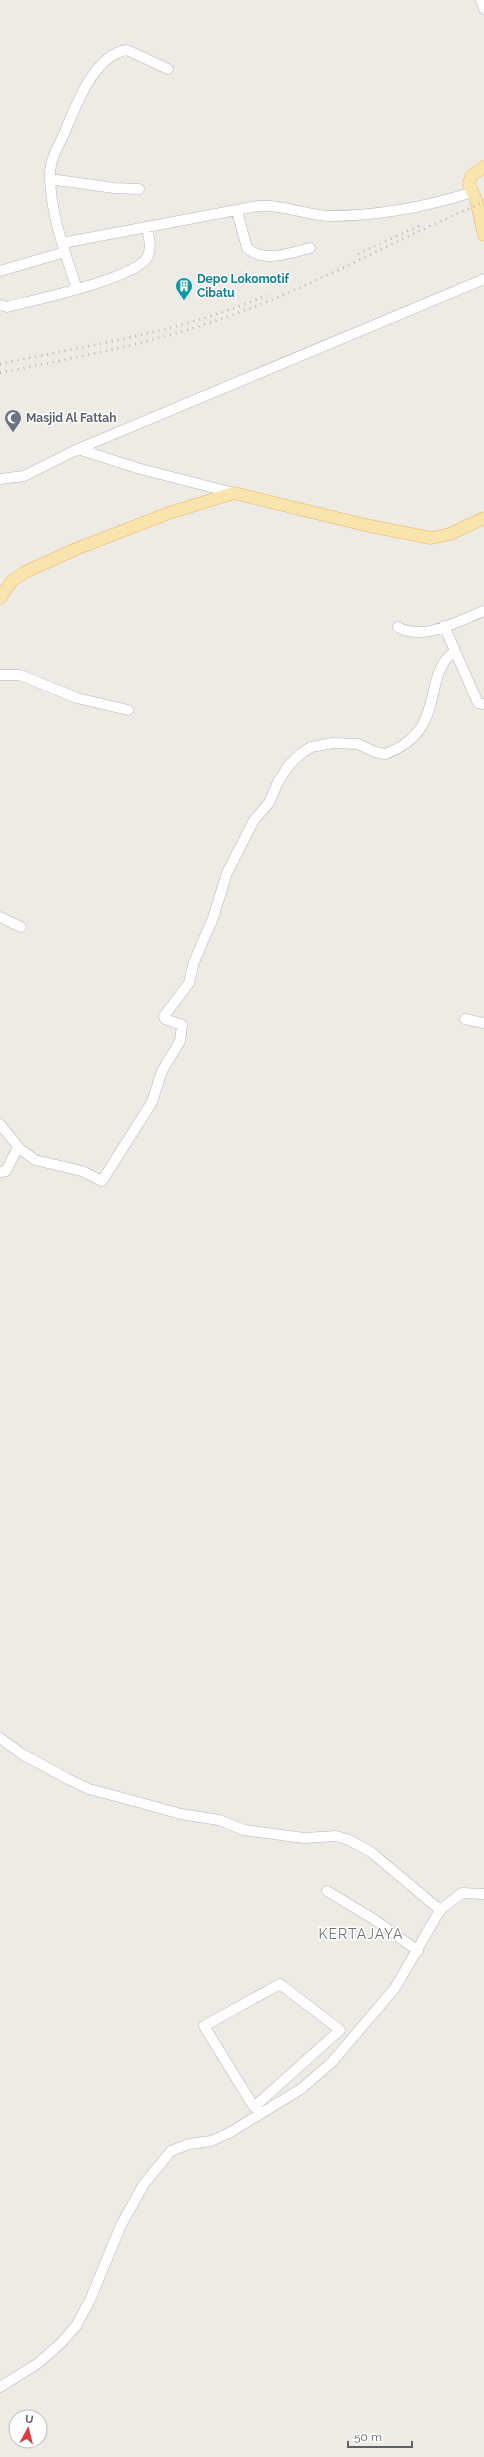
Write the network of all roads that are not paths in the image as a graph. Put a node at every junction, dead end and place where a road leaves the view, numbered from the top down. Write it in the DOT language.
graph roads {
  1 [pos="481,0"];
  2 [pos="484,9"];
  3 [pos="168,69"];
  4 [pos="484,167"];
  5 [pos="50,179"];
  6 [pos="139,189"];
  7 [pos="473,192"];
  8 [pos="237,211"];
  9 [pos="482,212"];
  10 [pos="147,228"];
  11 [pos="484,235"];
  12 [pos="64,247"];
  13 [pos="310,248"];
  14 [pos="0,272"];
  15 [pos="484,279"];
  16 [pos="77,289"];
  17 [pos="0,305"];
  18 [pos="78,449"];
  19 [pos="0,479"];
  20 [pos="234,493"];
  21 [pos="484,518"];
  22 [pos="0,598"];
  23 [pos="484,611"];
  24 [pos="444,626"];
  25 [pos="398,627"];
  26 [pos="455,651"];
  27 [pos="0,675"];
  28 [pos="484,704"];
  29 [pos="128,710"];
  30 [pos="0,917"];
  31 [pos="20,927"];
  32 [pos="465,1019"];
  33 [pos="484,1023"];
  34 [pos="0,1124"];
  35 [pos="18,1147"];
  36 [pos="0,1172"];
  37 [pos="0,1738"];
  38 [pos="327,1891"];
  39 [pos="484,1894"];
  40 [pos="440,1910"];
  41 [pos="418,1951"];
  42 [pos="257,2111"];
  43 [pos="0,2387"];
  1 -- 2 [label="street"];
  3 -- 5 [label="street"];
  4 -- 7 [label="main road"];
  5 -- 6 [label="street"];
  5 -- 12 [label="street"];
  7 -- 8 [label="street"];
  7 -- 9 [label="main road"];
  8 -- 10 [label="street"];
  8 -- 13 [label="street"];
  9 -- 11 [label="main road"];
  10 -- 12 [label="street"];
  10 -- 16 [label="street"];
  12 -- 14 [label="street"];
  12 -- 16 [label="street"];
  15 -- 18 [label="street"];
  16 -- 17 [label="street"];
  18 -- 19 [label="street"];
  18 -- 20 [label="street"];
  20 -- 21 [label="main road"];
  20 -- 22 [label="main road"];
  23 -- 24 [label="street"];
  24 -- 25 [label="street"];
  24 -- 26 [label="street"];
  26 -- 28 [label="street"];
  26 -- 35 [label="street"];
  27 -- 29 [label="street"];
  30 -- 31 [label="street"];
  32 -- 33 [label="street"];
  34 -- 35 [label="street"];
  35 -- 36 [label="street"];
  37 -- 40 [label="street"];
  38 -- 41 [label="street"];
  39 -- 40 [label="street"];
  40 -- 41 [label="street"];
  41 -- 42 [label="street"];
  42 -- 42 [label="street"];
  42 -- 43 [label="street"];
}
